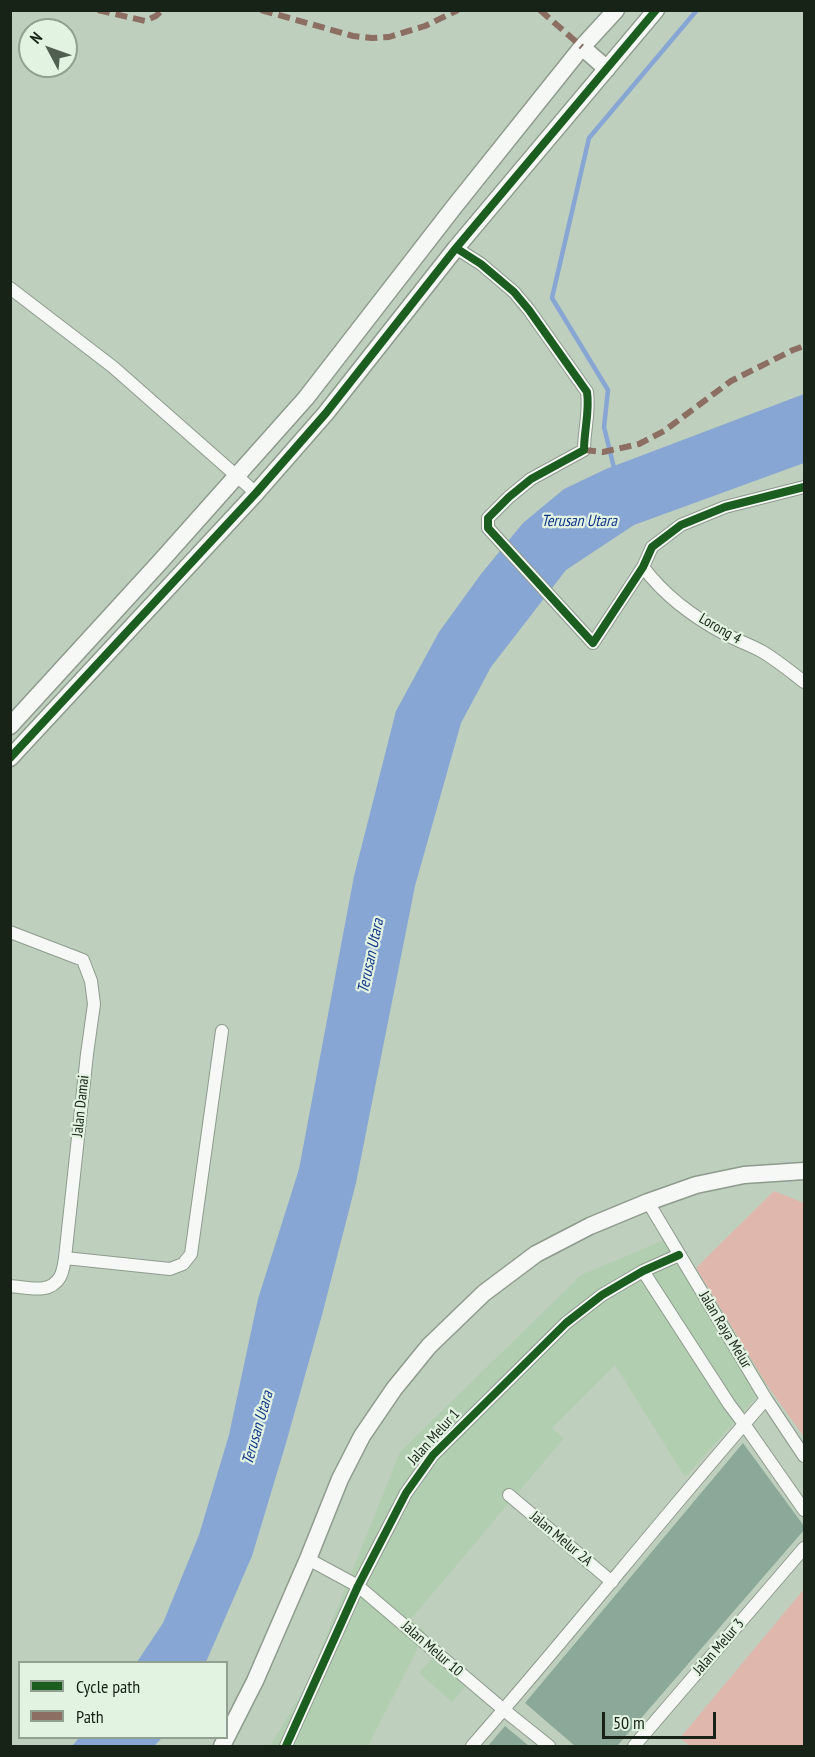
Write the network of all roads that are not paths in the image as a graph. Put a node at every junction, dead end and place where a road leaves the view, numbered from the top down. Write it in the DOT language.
graph roads {
  1 [pos="616,10"];
  2 [pos="656,10"];
  3 [pos="582,47"];
  4 [pos="607,69"];
  5 [pos="456,248"];
  6 [pos="10,288"];
  7 [pos="236,476"];
  8 [pos="804,488"];
  9 [pos="256,493"];
  10 [pos="643,567"];
  11 [pos="804,682"];
  12 [pos="10,726"];
  13 [pos="10,758"];
  14 [pos="10,932"];
  15 [pos="222,1030"];
  16 [pos="804,1171"];
  17 [pos="648,1202"];
  18 [pos="679,1255"];
  19 [pos="65,1258"];
  20 [pos="643,1271"];
  21 [pos="10,1286"];
  22 [pos="766,1399"];
  23 [pos="744,1424"];
  24 [pos="804,1456"];
  25 [pos="509,1495"];
  26 [pos="804,1510"];
  27 [pos="804,1548"];
  28 [pos="308,1559"];
  29 [pos="612,1582"];
  30 [pos="358,1586"];
  31 [pos="504,1710"];
  32 [pos="228,1738"];
  33 [pos="286,1746"];
  34 [pos="472,1746"];
  35 [pos="549,1746"];
  36 [pos="634,1746"];
  1 -- 3 [label="street"];
  2 -- 4 [label="street"];
  3 -- 4 [label="street"];
  3 -- 7 [label="street"];
  4 -- 5 [label="street"];
  5 -- 9 [label="street"];
  5 -- 10 [label="street"];
  6 -- 7 [label="street"];
  7 -- 9 [label="street"];
  7 -- 12 [label="street"];
  8 -- 10 [label="street"];
  9 -- 13 [label="street"];
  10 -- 11 [label="street, Lorong 4"];
  14 -- 19 [label="street, Jalan Damai"];
  15 -- 19 [label="street"];
  16 -- 17 [label="street"];
  17 -- 18 [label="street, Jalan Raya Melur"];
  17 -- 28 [label="street"];
  18 -- 20 [label="street, Jalan Melur 1"];
  18 -- 22 [label="street, Jalan Raya Melur"];
  19 -- 21 [label="street, Jalan Damai"];
  20 -- 23 [label="street"];
  20 -- 30 [label="street, Jalan Melur 1"];
  22 -- 23 [label="street"];
  22 -- 24 [label="street, Jalan Raya Melur"];
  23 -- 26 [label="street"];
  23 -- 29 [label="street"];
  25 -- 29 [label="street, Jalan Melur 2A"];
  27 -- 36 [label="street, Jalan Melur 3"];
  28 -- 30 [label="street, Jalan Melur 10"];
  28 -- 32 [label="street"];
  29 -- 31 [label="street"];
  30 -- 31 [label="street, Jalan Melur 10"];
  30 -- 33 [label="street, Jalan Melur 1"];
  31 -- 34 [label="street"];
  31 -- 35 [label="street, Jalan Melur 10"];
}
